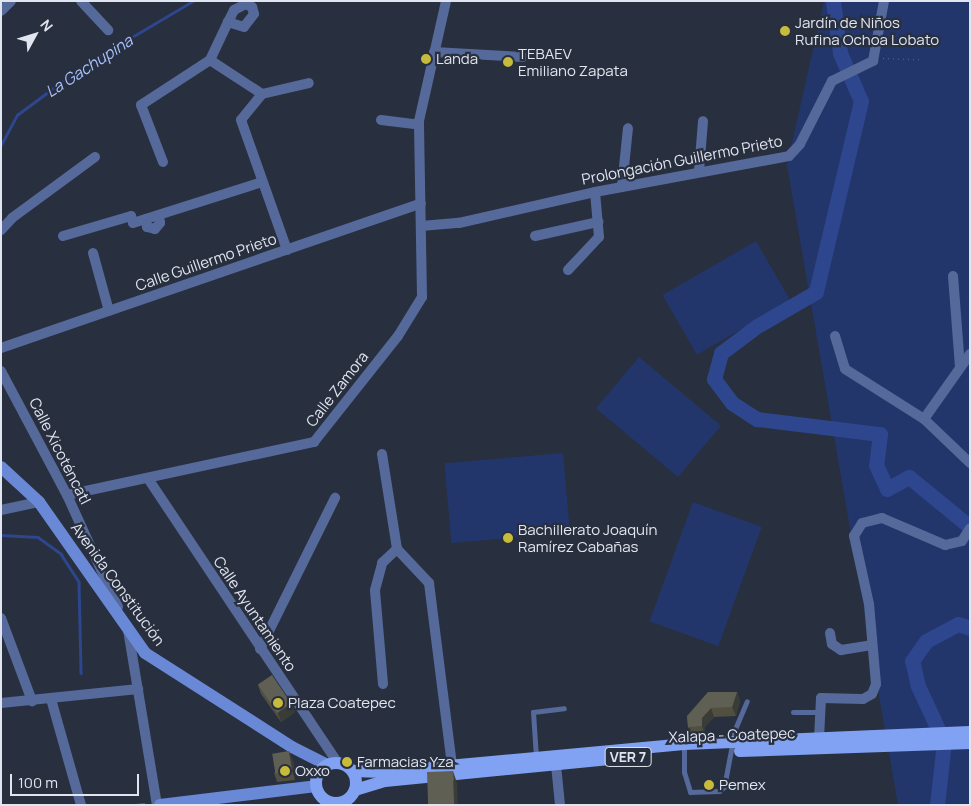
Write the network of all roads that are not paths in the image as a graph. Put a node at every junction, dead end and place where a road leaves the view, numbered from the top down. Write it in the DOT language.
graph roads {
  1 [pos="11,1"];
  2 [pos="81,1"];
  3 [pos="446,1"];
  4 [pos="884,1"];
  5 [pos="1,11"];
  6 [pos="228,22"];
  7 [pos="108,30"];
  8 [pos="434,52"];
  9 [pos="523,56"];
  10 [pos="210,60"];
  11 [pos="309,84"];
  12 [pos="262,94"];
  13 [pos="381,120"];
  14 [pos="703,121"];
  15 [pos="419,125"];
  16 [pos="628,128"];
  17 [pos="95,157"];
  18 [pos="162,162"];
  19 [pos="699,171"];
  20 [pos="262,182"];
  21 [pos="622,186"];
  22 [pos="595,192"];
  23 [pos="421,203"];
  24 [pos="598,222"];
  25 [pos="421,226"];
  26 [pos="1,230"];
  27 [pos="63,236"];
  28 [pos="535,236"];
  29 [pos="287,250"];
  30 [pos="93,253"];
  31 [pos="568,270"];
  32 [pos="953,276"];
  33 [pos="109,311"];
  34 [pos="835,336"];
  35 [pos="1,348"];
  36 [pos="970,354"];
  37 [pos="960,367"];
  38 [pos="1,370"];
  39 [pos="924,419"];
  40 [pos="382,454"];
  41 [pos="970,462"];
  42 [pos="1,467"];
  43 [pos="149,480"];
  44 [pos="67,495"];
  45 [pos="335,498"];
  46 [pos="39,502"];
  47 [pos="1,510"];
  48 [pos="970,528"];
  49 [pos="397,549"];
  50 [pos="1,618"];
  51 [pos="128,630"];
  52 [pos="830,633"];
  53 [pos="872,645"];
  54 [pos="260,649"];
  55 [pos="383,684"];
  56 [pos="138,689"];
  57 [pos="51,699"];
  58 [pos="32,701"];
  59 [pos="747,701"];
  60 [pos="1,703"];
  61 [pos="564,708"];
  62 [pos="793,712"];
  63 [pos="821,712"];
  64 [pos="970,732"];
  65 [pos="818,739"];
  66 [pos="900,739"];
  67 [pos="970,743"];
  68 [pos="732,746"];
  69 [pos="684,748"];
  70 [pos="536,758"];
  71 [pos="332,764"];
  72 [pos="556,765"];
  73 [pos="452,766"];
  74 [pos="353,772"];
  75 [pos="316,786"];
  76 [pos="355,790"];
  77 [pos="337,804"];
  78 [pos="81,805"];
  79 [pos="159,805"];
  80 [pos="560,805"];
  1 -- 5 [label="street"];
  2 -- 7 [label="street"];
  3 -- 8 [label="street, Calle Zamora"];
  4 -- 19 [label="street, Prolongación Guillermo Prieto"];
  6 -- 10 [label="street"];
  8 -- 9 [label="street"];
  8 -- 15 [label="street, Calle Zamora"];
  10 -- 12 [label="street"];
  10 -- 18 [label="street"];
  11 -- 12 [label="street"];
  12 -- 20 [label="street"];
  13 -- 15 [label="street"];
  14 -- 19 [label="street"];
  15 -- 23 [label="street, Calle Zamora"];
  16 -- 21 [label="street"];
  17 -- 26 [label="street"];
  19 -- 21 [label="street, Prolongación Guillermo Prieto"];
  20 -- 27 [label="street"];
  20 -- 29 [label="street"];
  21 -- 22 [label="street, Prolongación Guillermo Prieto"];
  22 -- 24 [label="street"];
  22 -- 25 [label="street, Prolongación Guillermo Prieto"];
  23 -- 25 [label="street, Calle Zamora"];
  23 -- 29 [label="street, Calle Guillermo Prieto"];
  24 -- 28 [label="street"];
  24 -- 31 [label="street"];
  25 -- 43 [label="street, Calle Zamora"];
  29 -- 33 [label="street, Calle Guillermo Prieto"];
  30 -- 33 [label="street"];
  32 -- 37 [label="street"];
  33 -- 35 [label="street, Calle Guillermo Prieto"];
  34 -- 39 [label="street"];
  36 -- 37 [label="street"];
  37 -- 39 [label="street"];
  38 -- 44 [label="street, Calle Xicoténcatl"];
  39 -- 41 [label="street"];
  40 -- 49 [label="street"];
  42 -- 46 [label="main road, Avenida Constitución"];
  43 -- 44 [label="street, Calle Zamora"];
  43 -- 54 [label="street, Calle Ayuntamiento"];
  44 -- 51 [label="street, Calle Xicoténcatl"];
  45 -- 54 [label="street"];
  46 -- 47 [label="street"];
  46 -- 51 [label="main road, Avenida Constitución"];
  48 -- 53 [label="street"];
  49 -- 55 [label="street"];
  49 -- 73 [label="street"];
  50 -- 58 [label="street"];
  51 -- 56 [label="street, Calle Xicoténcatl"];
  51 -- 71 [label="main road, Avenida Constitución"];
  52 -- 53 [label="street"];
  53 -- 63 [label="street"];
  54 -- 71 [label="street, Calle Ayuntamiento"];
  56 -- 57 [label="street"];
  56 -- 79 [label="street, Calle Xicoténcatl"];
  57 -- 58 [label="street"];
  57 -- 78 [label="street"];
  58 -- 60 [label="street"];
  59 -- 68 [label="lane"];
  61 -- 70 [label="lane"];
  62 -- 63 [label="lane"];
  63 -- 65 [label="street"];
  64 -- 66 [label="main road, VER 7"];
  65 -- 66 [label="main road, Xalapa - Coatepec / VER 7"];
  65 -- 68 [label="main road, Xalapa - Coatepec / VER 7"];
  66 -- 67 [label="main road, VER 7"];
  66 -- 68 [label="main road, Xalapa - Coatepec / VER 7"];
  68 -- 69 [label="main road, Xalapa - Coatepec / VER 7"];
  68 -- 69 [label="lane"];
  69 -- 70 [label="main road, Xalapa - Coatepec / VER 7"];
  69 -- 72 [label="main road, Xalapa - Coatepec / VER 7"];
  70 -- 73 [label="main road, Xalapa - Coatepec / VER 7"];
  71 -- 74 [label="main road"];
  71 -- 75 [label="main road"];
  72 -- 76 [label="main road, Xalapa - Coatepec / VER 7"];
  72 -- 80 [label="street"];
  73 -- 74 [label="main road, Xalapa - Coatepec / VER 7"];
  74 -- 76 [label="main road"];
  75 -- 77 [label="main road"];
  75 -- 79 [label="main road"];
  76 -- 77 [label="main road"];
}
